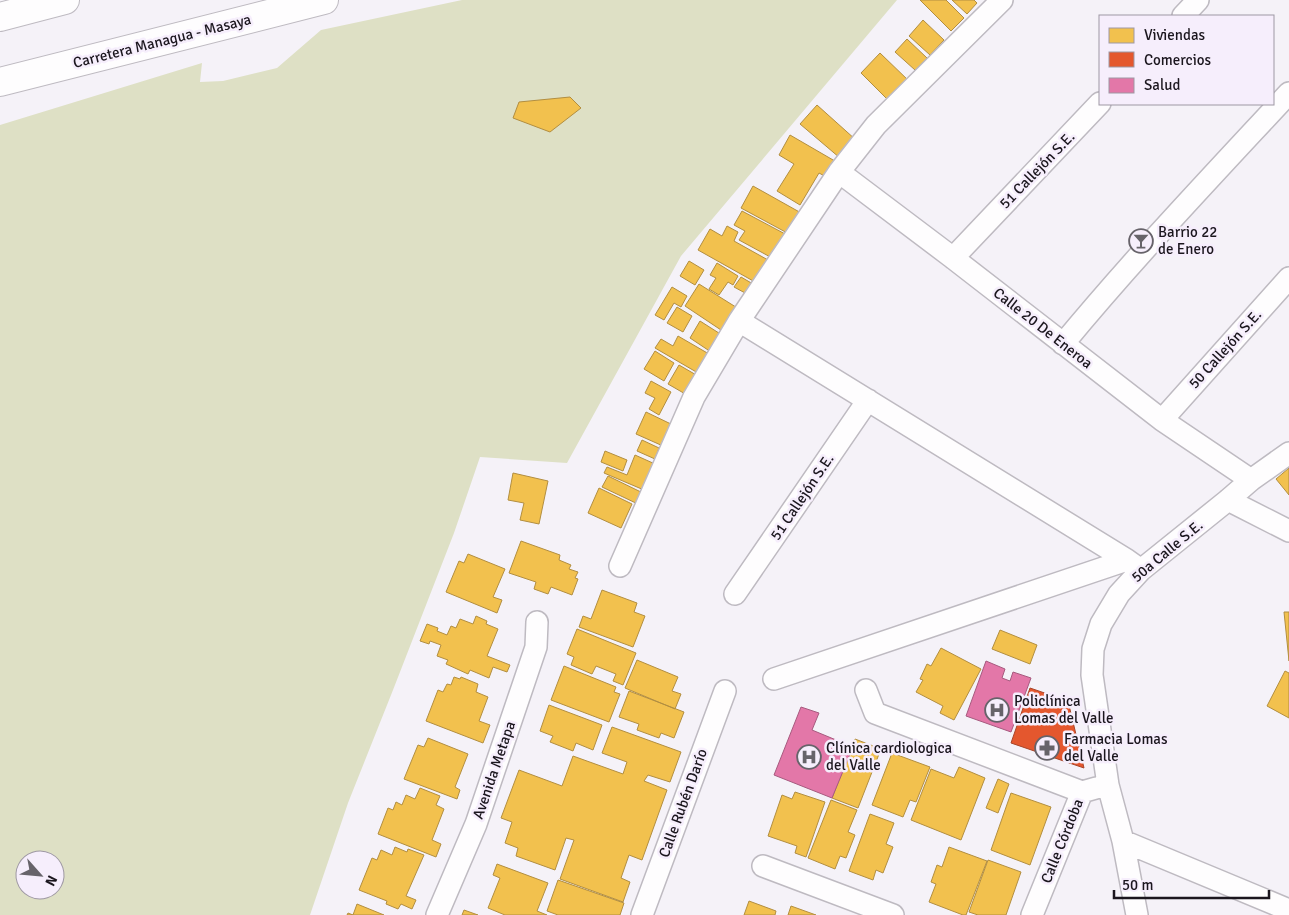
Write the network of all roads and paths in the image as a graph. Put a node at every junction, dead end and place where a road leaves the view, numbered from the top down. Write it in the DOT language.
graph roads {
  1 [pos="64,0"];
  2 [pos="324,0"];
  3 [pos="1002,0"];
  4 [pos="1198,0"];
  5 [pos="1184,15"];
  6 [pos="0,17"];
  7 [pos="0,82"];
  8 [pos="1289,93"];
  9 [pos="1099,104"];
  10 [pos="839,172"];
  11 [pos="953,258"];
  12 [pos="1289,278"];
  13 [pos="739,320"];
  14 [pos="1064,344"];
  15 [pos="868,400"];
  16 [pos="1162,420"];
  17 [pos="1289,453"];
  18 [pos="1251,480"];
  19 [pos="1228,500"];
  20 [pos="1289,531"];
  21 [pos="1134,565"];
  22 [pos="620,566"];
  23 [pos="735,594"];
  24 [pos="537,622"];
  25 [pos="774,679"];
  26 [pos="866,690"];
  27 [pos="725,691"];
  28 [pos="1108,786"];
  29 [pos="1082,792"];
  30 [pos="1123,841"];
  31 [pos="763,866"];
  32 [pos="1289,910"];
  33 [pos="437,915"];
  34 [pos="642,915"];
  35 [pos="893,915"];
  36 [pos="1032,915"];
  37 [pos="1138,915"];
  1 -- 6 [label="highway"];
  2 -- 7 [label="highway, Carretera Managua - Masaya"];
  3 -- 10 [label="street"];
  4 -- 5 [label="street"];
  8 -- 14 [label="street"];
  9 -- 11 [label="street, 51 Callejón S.E."];
  10 -- 11 [label="street, Calle 20 De Eneroa"];
  10 -- 13 [label="street"];
  11 -- 14 [label="street, Calle 20 De Eneroa"];
  12 -- 16 [label="street, 50 Callejón S.E."];
  13 -- 15 [label="street"];
  13 -- 22 [label="street"];
  14 -- 16 [label="street, Calle 20 De Eneroa"];
  15 -- 21 [label="street"];
  15 -- 23 [label="street, 51 Callejón S.E."];
  16 -- 18 [label="street, Calle 20 De Eneroa"];
  17 -- 18 [label="street, 50a Calle S.E."];
  18 -- 19 [label="street, 50a Calle S.E."];
  19 -- 20 [label="street"];
  19 -- 21 [label="street, 50a Calle S.E."];
  21 -- 25 [label="street"];
  21 -- 28 [label="street, 50a Calle S.E."];
  24 -- 33 [label="street, Avenida Metapa"];
  26 -- 29 [label="street"];
  27 -- 34 [label="street, Calle Rubén Darío"];
  28 -- 29 [label="street, Calle Córdoba"];
  28 -- 30 [label="street, 50a Calle S.E."];
  29 -- 36 [label="street, Calle Córdoba"];
  30 -- 32 [label="street"];
  30 -- 37 [label="street, 50a Calle S.E."];
  31 -- 35 [label="street"];
}
